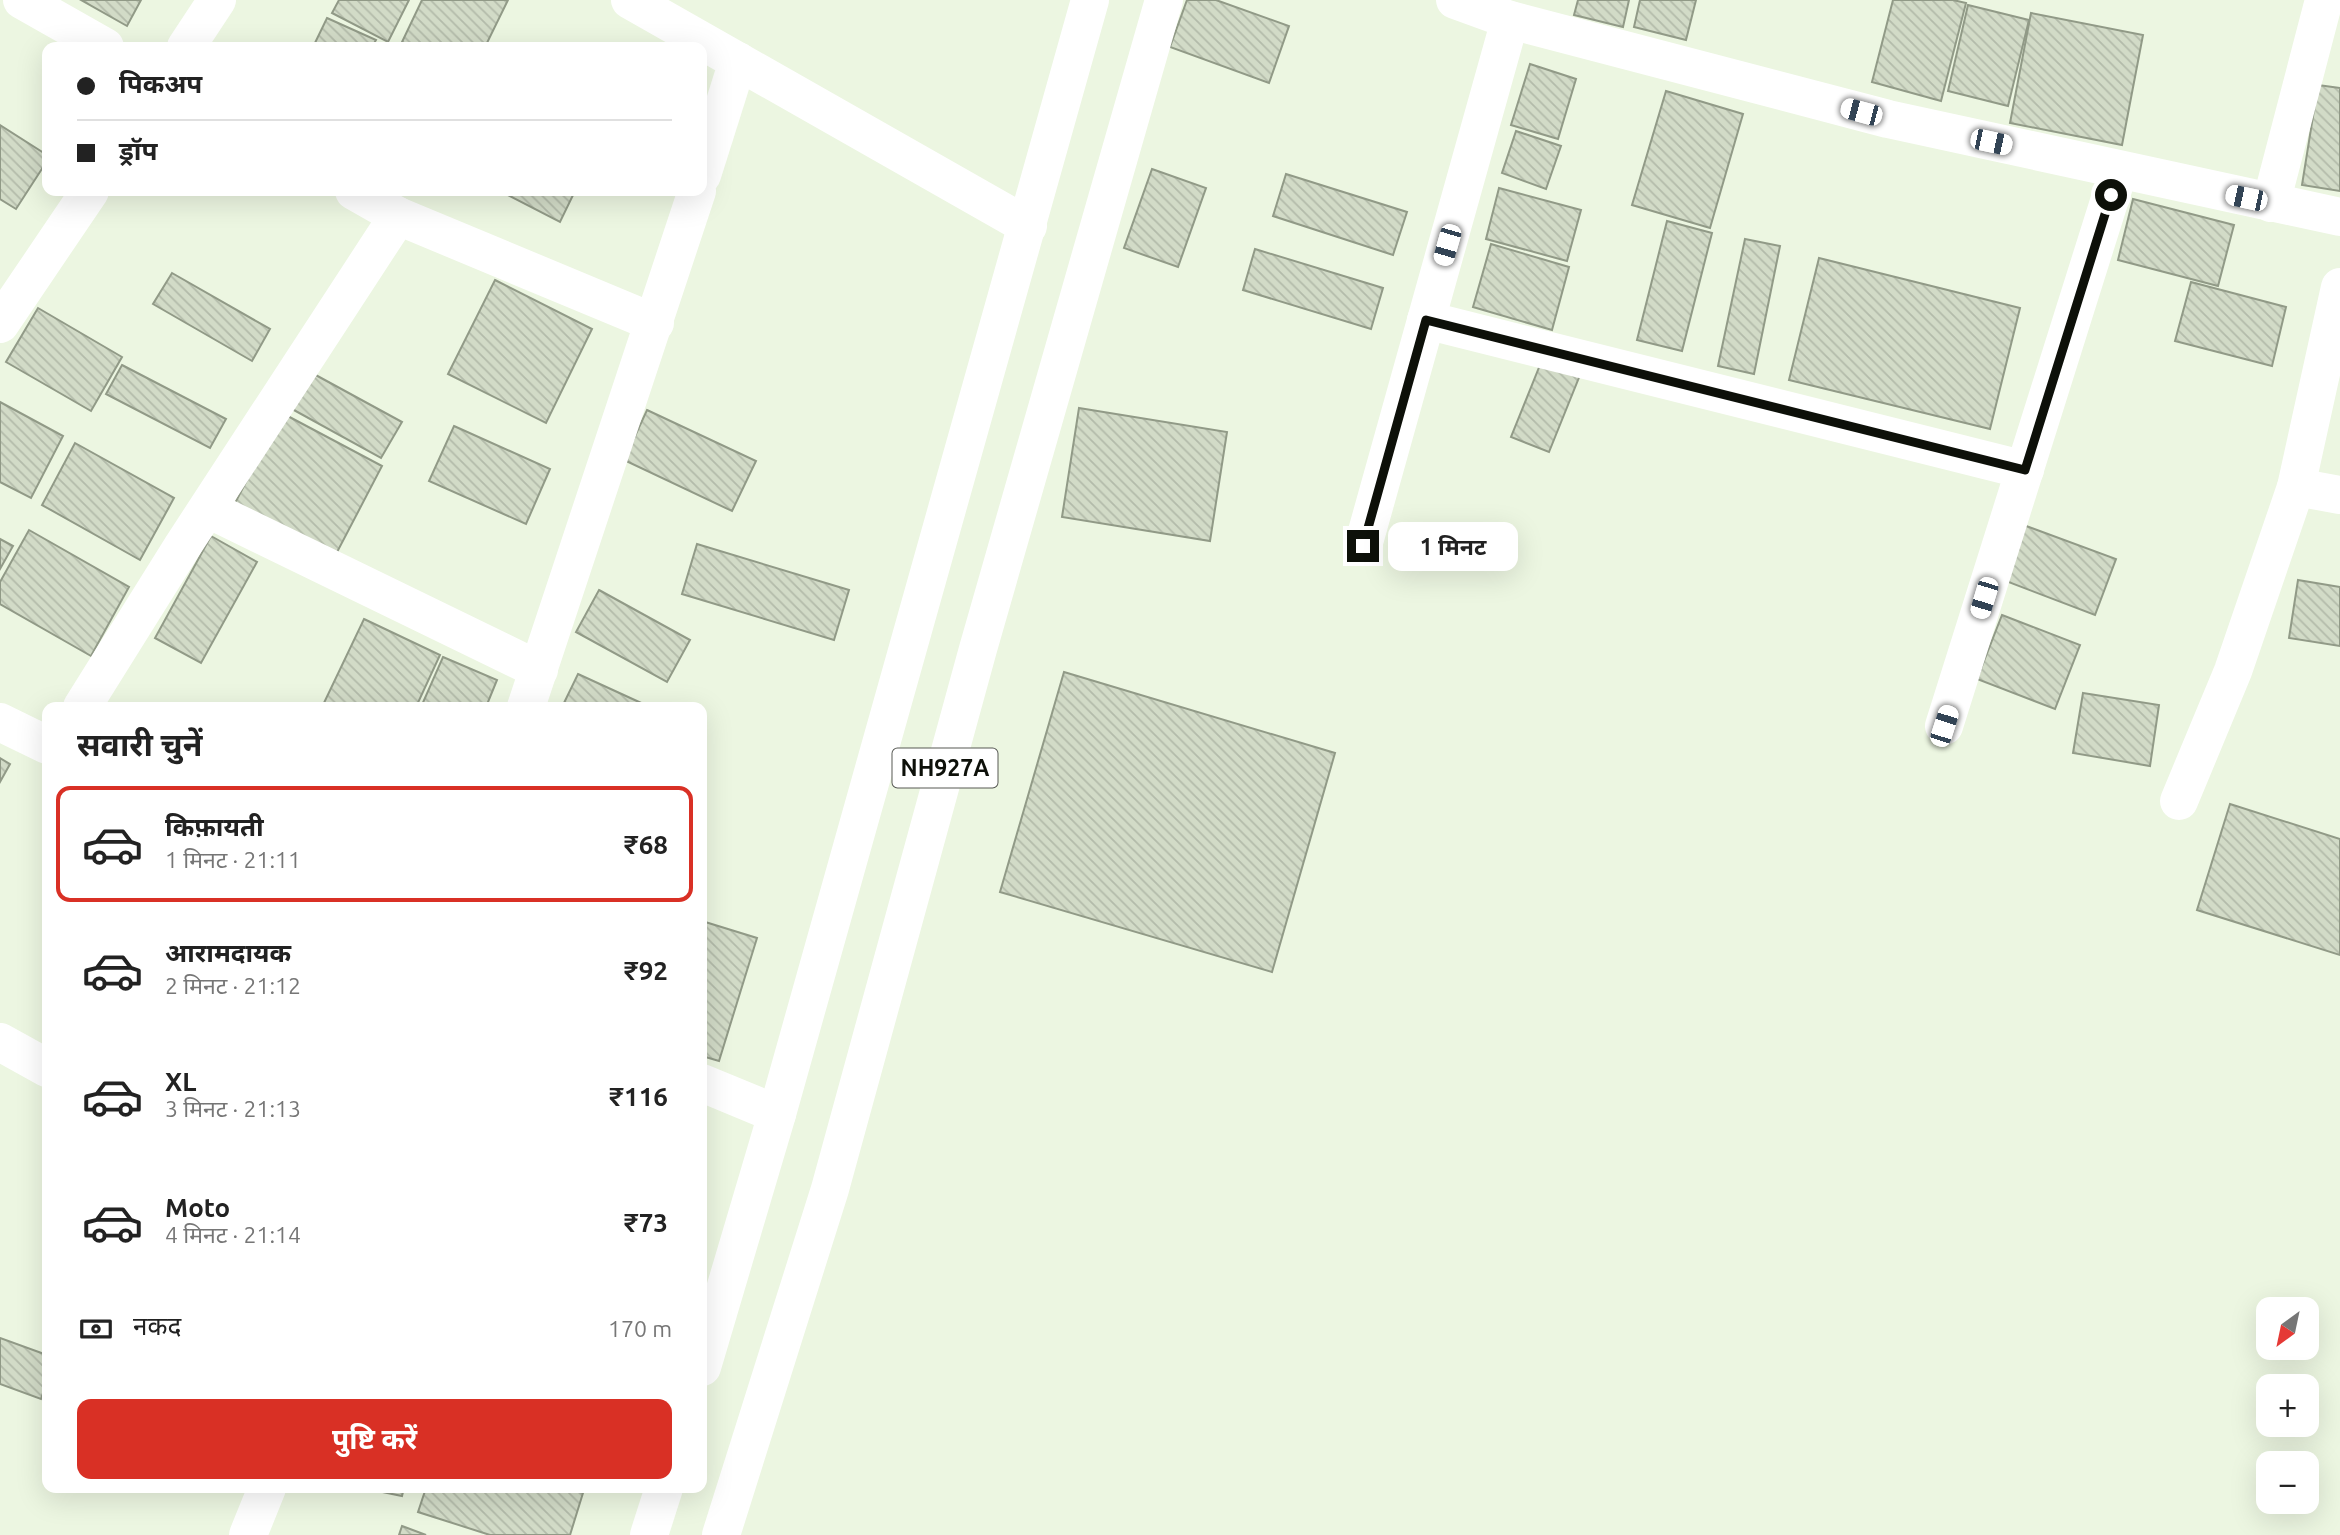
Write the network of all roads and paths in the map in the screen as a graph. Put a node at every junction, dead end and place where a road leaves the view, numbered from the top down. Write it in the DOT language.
graph roads {
  1 [pos="22,0"];
  2 [pos="217,0"];
  3 [pos="630,0"];
  4 [pos="1090,0"];
  5 [pos="1164,0"];
  6 [pos="1455,0"];
  7 [pos="2324,0"];
  8 [pos="1510,20"];
  9 [pos="96,42"];
  10 [pos="189,42"];
  11 [pos="704,42"];
  12 [pos="707,43"];
  13 [pos="738,61"];
  14 [pos="707,159"];
  15 [pos="2119,170"];
  16 [pos="87,196"];
  17 [pos="363,196"];
  18 [pos="695,196"];
  19 [pos="2271,203"];
  20 [pos="398,216"];
  21 [pos="2340,217"];
  22 [pos="1028,226"];
  23 [pos="2340,287"];
  24 [pos="1426,320"];
  25 [pos="654,323"];
  26 [pos="0,324"];
  27 [pos="2025,470"];
  28 [pos="2296,487"];
  29 [pos="2340,495"];
  30 [pos="208,509"];
  31 [pos="1363,546"];
  32 [pos="539,670"];
  33 [pos="85,702"];
  34 [pos="528,702"];
  35 [pos="0,722"];
  36 [pos="1944,726"];
  37 [pos="42,743"];
  38 [pos="2179,801"];
  39 [pos="0,1042"];
  40 [pos="42,1065"];
  41 [pos="707,1085"];
  42 [pos="777,1114"];
  43 [pos="707,1350"];
  44 [pos="265,1493"];
  45 [pos="662,1493"];
  46 [pos="248,1535"];
  47 [pos="649,1535"];
  48 [pos="722,1535"];
  1 -- 9 [label="main road"];
  2 -- 10 [label="main road"];
  3 -- 11 [label="main road"];
  4 -- 22 [label="main road, NH927A"];
  5 -- 48 [label="main road, NH927A"];
  6 -- 8 [label="main road"];
  7 -- 19 [label="main road"];
  8 -- 15 [label="main road"];
  8 -- 24 [label="main road"];
  12 -- 13 [label="main road"];
  13 -- 14 [label="main road"];
  13 -- 22 [label="main road"];
  15 -- 19 [label="main road"];
  15 -- 27 [label="main road"];
  16 -- 26 [label="main road"];
  17 -- 20 [label="main road"];
  18 -- 25 [label="main road"];
  19 -- 21 [label="main road"];
  20 -- 25 [label="main road"];
  20 -- 30 [label="main road"];
  22 -- 42 [label="main road, NH927A"];
  23 -- 28 [label="main road"];
  24 -- 27 [label="main road"];
  24 -- 31 [label="main road"];
  25 -- 32 [label="main road"];
  27 -- 36 [label="main road"];
  28 -- 29 [label="main road"];
  28 -- 38 [label="main road"];
  30 -- 32 [label="main road"];
  30 -- 33 [label="main road"];
  32 -- 34 [label="main road"];
  35 -- 37 [label="main road"];
  39 -- 40 [label="main road"];
  41 -- 42 [label="main road"];
  42 -- 43 [label="main road, NH927A"];
  44 -- 46 [label="main road"];
  45 -- 47 [label="main road"];
}
